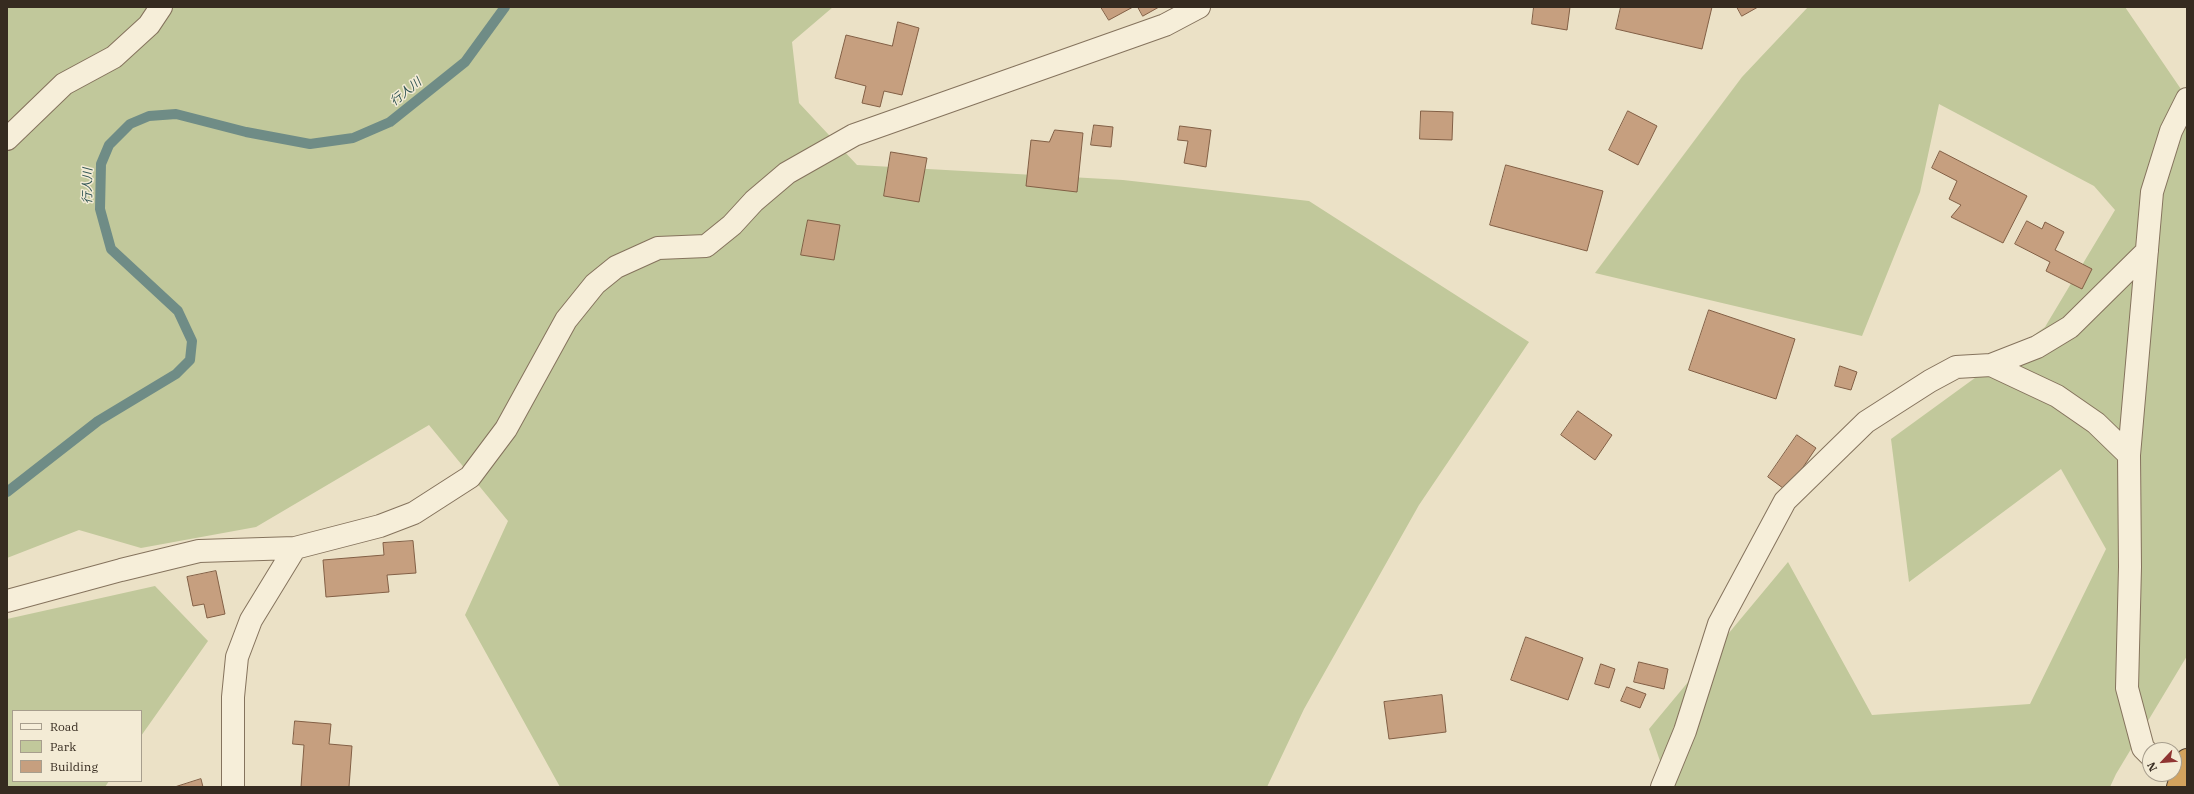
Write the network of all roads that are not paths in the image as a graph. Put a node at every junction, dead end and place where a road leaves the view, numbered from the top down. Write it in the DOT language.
graph roads {
  1 [pos="161,7"];
  2 [pos="1200,7"];
  3 [pos="2187,99"];
  4 [pos="7,139"];
  5 [pos="2147,251"];
  6 [pos="1990,365"];
  7 [pos="2129,454"];
  8 [pos="295,548"];
  9 [pos="7,601"];
  10 [pos="2142,744"];
  11 [pos="2187,760"];
  12 [pos="2182,769"];
  13 [pos="233,787"];
  14 [pos="1662,787"];
  1 -- 4 [label="street"];
  2 -- 8 [label="street"];
  3 -- 5 [label="street"];
  5 -- 6 [label="street"];
  5 -- 7 [label="street"];
  6 -- 7 [label="street"];
  6 -- 14 [label="street"];
  7 -- 10 [label="street"];
  8 -- 9 [label="street"];
  8 -- 13 [label="street"];
  11 -- 12 [label="highway"];
}
